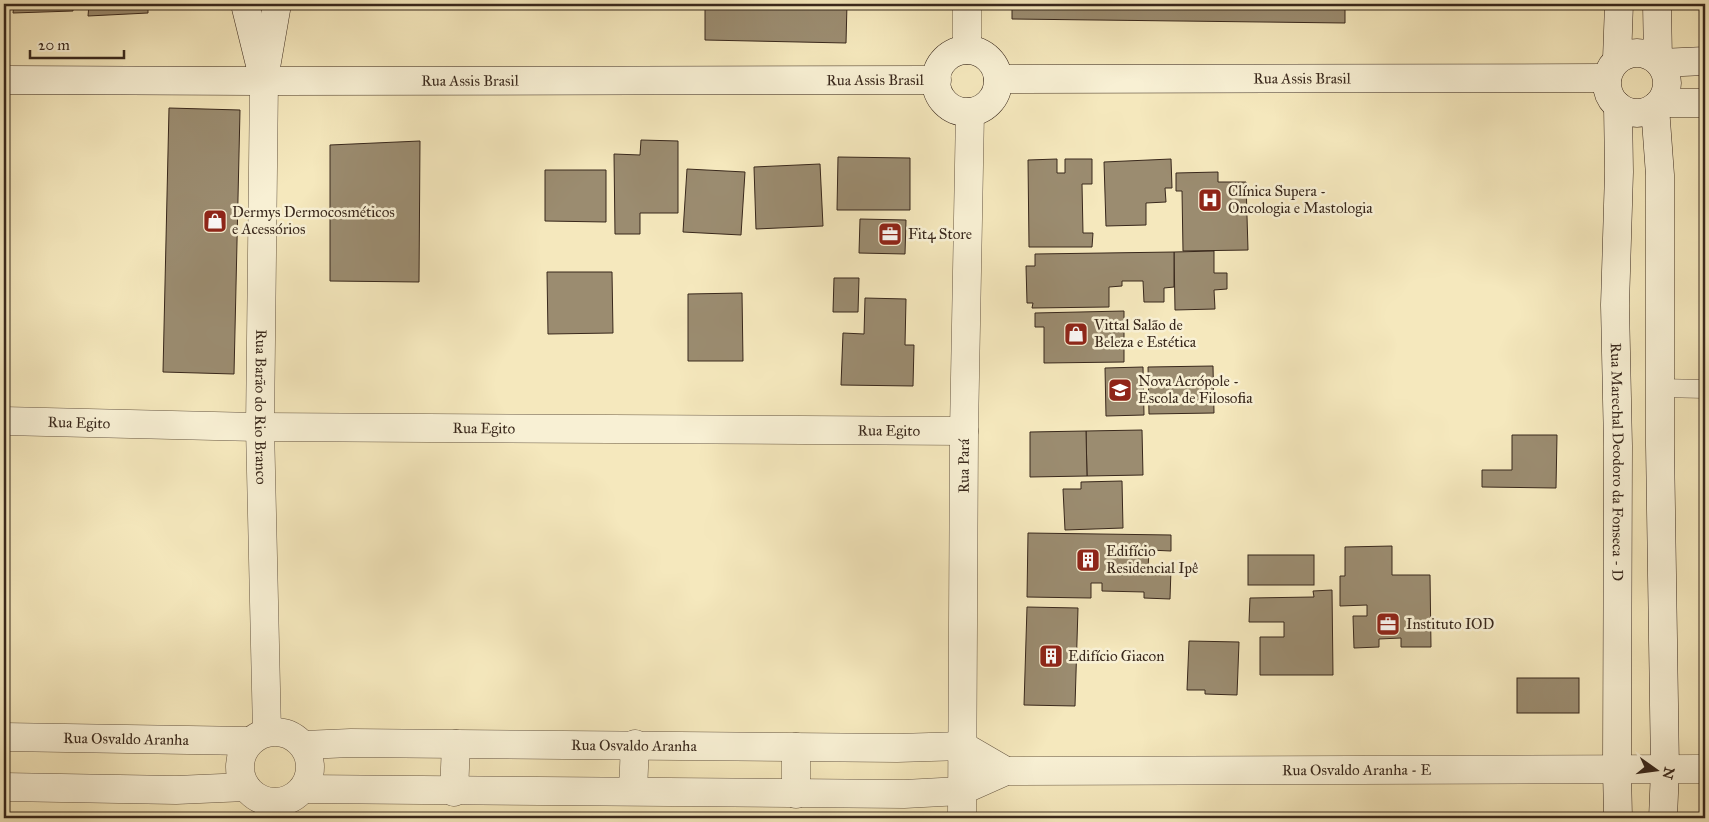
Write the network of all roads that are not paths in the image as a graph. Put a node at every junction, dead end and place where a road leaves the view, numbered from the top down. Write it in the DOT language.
graph roads {
  1 [pos="244,4"];
  2 [pos="277,4"];
  3 [pos="967,4"];
  4 [pos="1619,4"];
  5 [pos="1657,4"];
  6 [pos="967,50"];
  7 [pos="1705,61"];
  8 [pos="1659,62"];
  9 [pos="1612,68"];
  10 [pos="998,79"];
  11 [pos="4,80"];
  12 [pos="937,80"];
  13 [pos="264,82"];
  14 [pos="1705,103"];
  15 [pos="1658,105"];
  16 [pos="1618,106"];
  17 [pos="970,112"];
  18 [pos="1659,388"];
  19 [pos="1705,389"];
  20 [pos="4,421"];
  21 [pos="260,427"];
  22 [pos="964,431"];
  23 [pos="1660,445"];
  24 [pos="1618,446"];
  25 [pos="4,737"];
  26 [pos="259,737"];
  27 [pos="456,744"];
  28 [pos="635,744"];
  29 [pos="304,745"];
  30 [pos="796,746"];
  31 [pos="963,746"];
  32 [pos="1617,769"];
  33 [pos="1665,769"];
  34 [pos="1705,769"];
  35 [pos="1006,771"];
  36 [pos="4,787"];
  37 [pos="246,787"];
  38 [pos="303,789"];
  39 [pos="633,791"];
  40 [pos="962,791"];
  41 [pos="454,792"];
  42 [pos="796,794"];
  43 [pos="277,811"];
  44 [pos="962,818"];
  45 [pos="1618,818"];
  46 [pos="1663,818"];
  1 -- 13 [label="street, Rua Barão do Rio Branco"];
  2 -- 13 [label="street, Rua Barão do Rio Branco"];
  3 -- 6 [label="street"];
  4 -- 9 [label="street"];
  5 -- 8 [label="street"];
  6 -- 10 [label="street"];
  6 -- 12 [label="street"];
  7 -- 8 [label="street"];
  8 -- 9 [label="street"];
  8 -- 15 [label="street"];
  9 -- 10 [label="street, Rua Assis Brasil"];
  9 -- 16 [label="street"];
  10 -- 17 [label="street"];
  11 -- 13 [label="street, Rua Assis Brasil"];
  12 -- 13 [label="street, Rua Assis Brasil"];
  12 -- 17 [label="street"];
  13 -- 21 [label="street, Rua Barão do Rio Branco"];
  14 -- 15 [label="street"];
  15 -- 16 [label="street"];
  15 -- 18 [label="street"];
  16 -- 24 [label="street, Rua Marechal Deodoro da Fonseca - D"];
  17 -- 22 [label="street, Rua Pará"];
  18 -- 19 [label="lane"];
  18 -- 23 [label="street"];
  20 -- 21 [label="street, Rua Egito"];
  21 -- 22 [label="street, Rua Egito"];
  21 -- 26 [label="street, Rua Barão do Rio Branco"];
  22 -- 31 [label="street, Rua Pará"];
  23 -- 24 [label="street"];
  23 -- 33 [label="street"];
  24 -- 32 [label="street, Rua Marechal Deodoro da Fonseca - D"];
  25 -- 26 [label="street, Rua Osvaldo Aranha"];
  26 -- 29 [label="street"];
  26 -- 37 [label="street"];
  27 -- 28 [label="street, Rua Osvaldo Aranha"];
  27 -- 29 [label="street, Rua Osvaldo Aranha"];
  27 -- 41 [label="street"];
  28 -- 30 [label="street, Rua Osvaldo Aranha"];
  28 -- 39 [label="street"];
  29 -- 38 [label="street"];
  30 -- 31 [label="street, Rua Osvaldo Aranha"];
  30 -- 42 [label="street"];
  31 -- 35 [label="street"];
  31 -- 40 [label="street, Rua Pará"];
  32 -- 33 [label="street, Rua Osvaldo Aranha - E"];
  32 -- 35 [label="street, Rua Osvaldo Aranha - E"];
  32 -- 45 [label="street, Rua Marechal Deodoro da Fonseca - D"];
  33 -- 34 [label="street, Rua Osvaldo Aranha - E"];
  33 -- 46 [label="street"];
  35 -- 40 [label="street, Rua Osvaldo Aranha - E"];
  36 -- 37 [label="street"];
  37 -- 43 [label="street"];
  38 -- 41 [label="street"];
  38 -- 43 [label="street"];
  39 -- 41 [label="street"];
  39 -- 42 [label="street"];
  40 -- 42 [label="street"];
  40 -- 44 [label="street, Rua Pará"];
}
